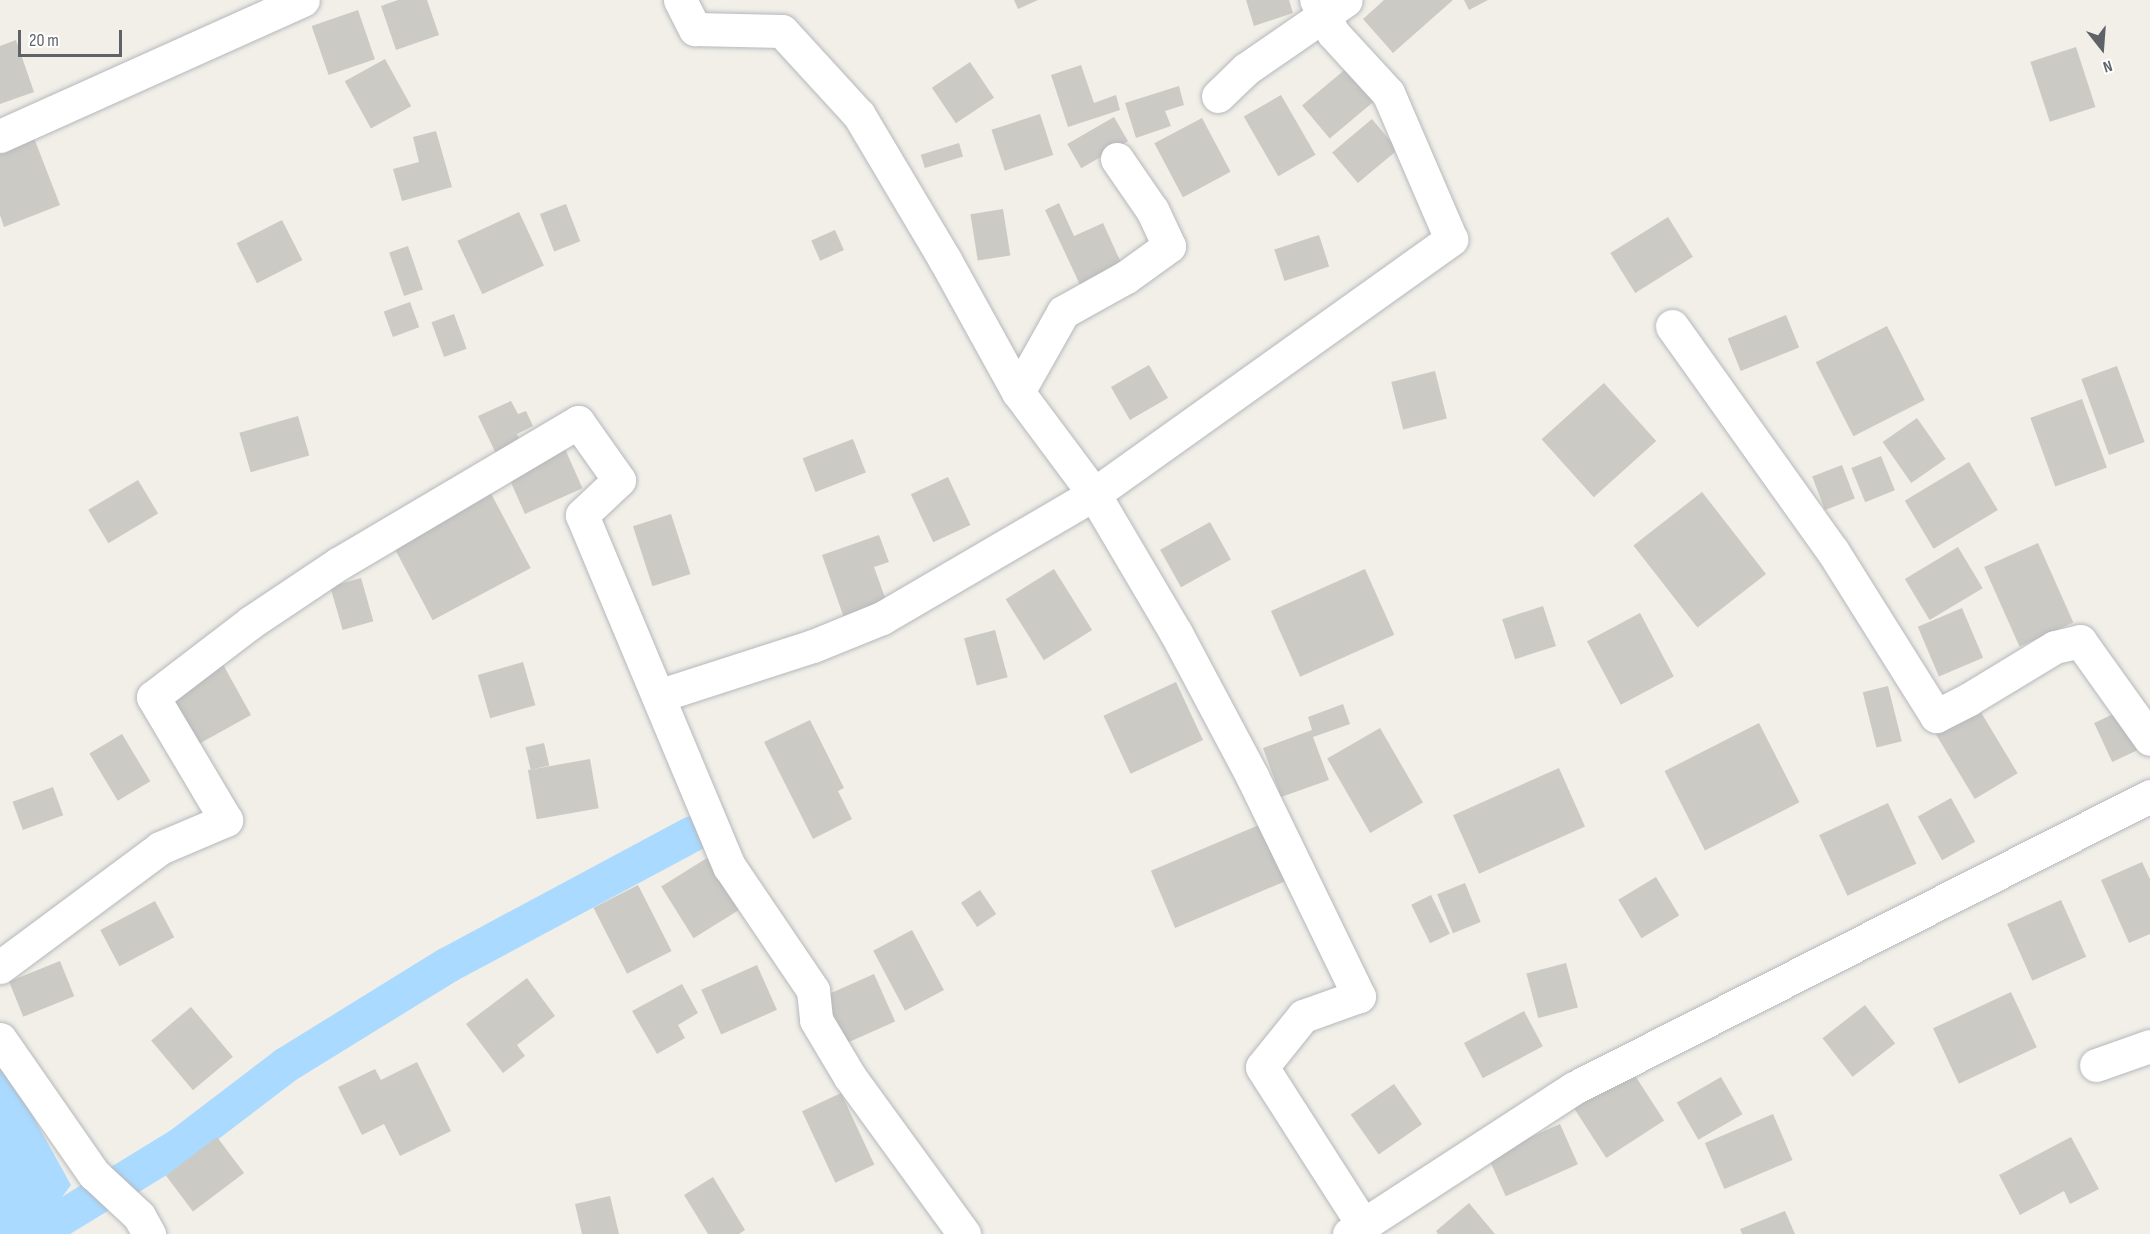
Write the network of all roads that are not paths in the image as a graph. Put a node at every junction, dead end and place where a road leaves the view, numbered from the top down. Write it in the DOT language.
graph roads {
  1 [pos="303,0"];
  2 [pos="680,0"];
  3 [pos="1329,6"];
  4 [pos="1218,96"];
  5 [pos="0,136"];
  6 [pos="1117,159"];
  7 [pos="1672,326"];
  8 [pos="1018,392"];
  9 [pos="1094,494"];
  10 [pos="658,696"];
  11 [pos="2150,739"];
  12 [pos="2150,796"];
  13 [pos="0,967"];
  14 [pos="0,1039"];
  15 [pos="2150,1047"];
  16 [pos="2096,1065"];
  17 [pos="144,1225"];
  18 [pos="1356,1230"];
  19 [pos="963,1234"];
  1 -- 5 [label="street"];
  2 -- 8 [label="street"];
  3 -- 4 [label="street"];
  3 -- 9 [label="street"];
  6 -- 8 [label="street"];
  7 -- 11 [label="street"];
  8 -- 9 [label="street"];
  9 -- 10 [label="street"];
  9 -- 18 [label="street"];
  10 -- 13 [label="street"];
  10 -- 19 [label="street"];
  12 -- 18 [label="street"];
  14 -- 17 [label="street"];
  15 -- 16 [label="street"];
}
